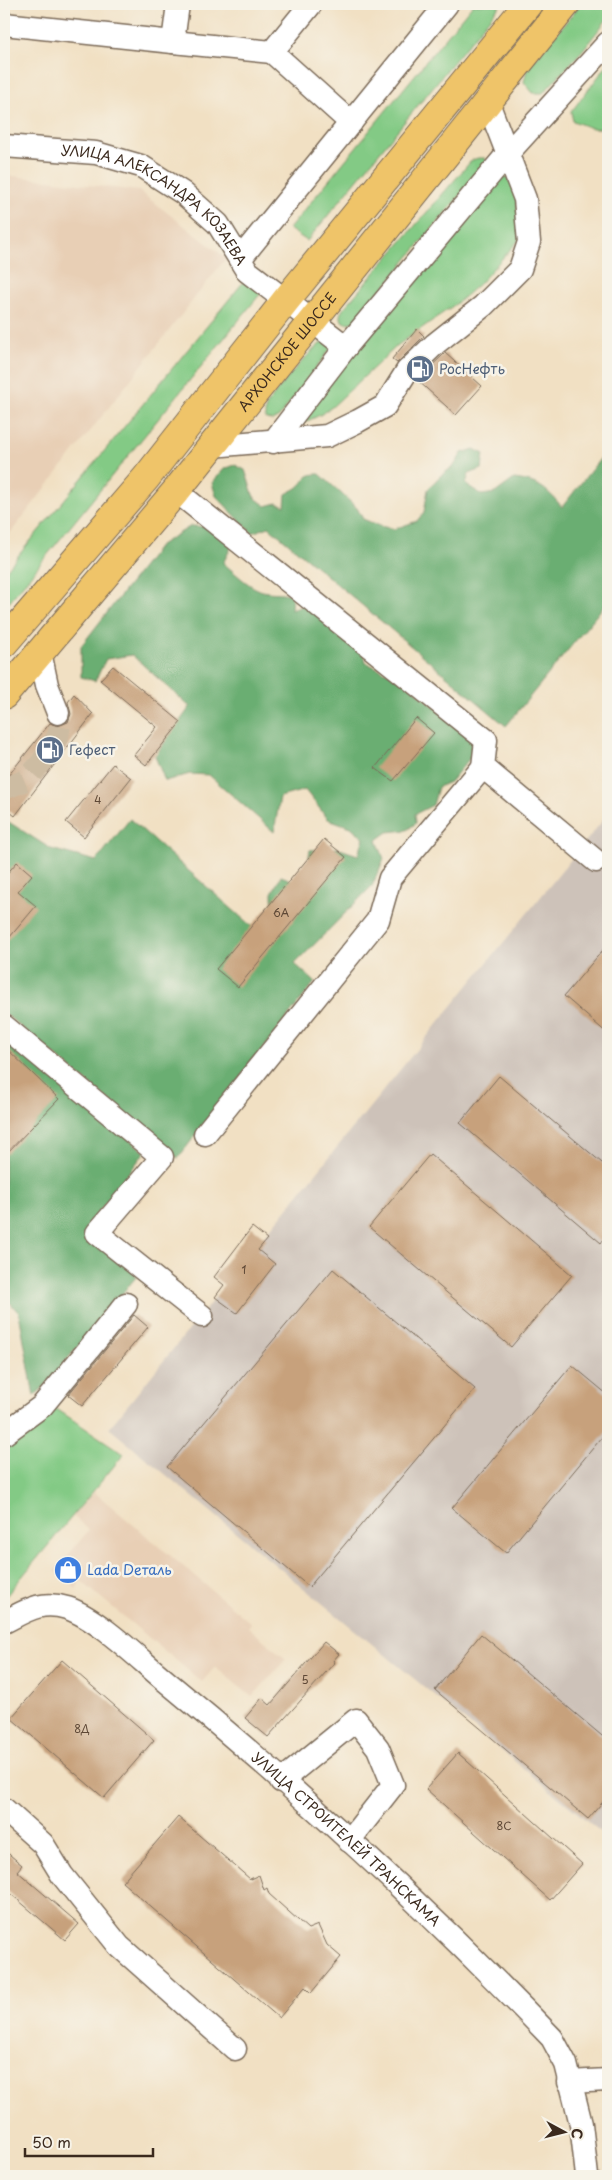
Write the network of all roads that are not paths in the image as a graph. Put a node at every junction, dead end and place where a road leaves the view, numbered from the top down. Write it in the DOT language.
graph roads {
  1 [pos="178,4"];
  2 [pos="311,4"];
  3 [pos="448,4"];
  4 [pos="528,4"];
  5 [pos="566,4"];
  6 [pos="4,24"];
  7 [pos="173,42"];
  8 [pos="608,43"];
  9 [pos="272,52"];
  10 [pos="488,103"];
  11 [pos="351,123"];
  12 [pos="4,146"];
  13 [pos="509,152"];
  14 [pos="240,259"];
  15 [pos="286,300"];
  16 [pos="312,321"];
  17 [pos="346,347"];
  18 [pos="273,442"];
  19 [pos="212,446"];
  20 [pos="176,491"];
  21 [pos="4,643"];
  22 [pos="40,652"];
  23 [pos="4,695"];
  24 [pos="58,713"];
  25 [pos="483,767"];
  26 [pos="596,862"];
  27 [pos="4,1026"];
  28 [pos="205,1134"];
  29 [pos="126,1304"];
  30 [pos="202,1316"];
  31 [pos="4,1434"];
  32 [pos="4,1622"];
  33 [pos="281,1781"];
  34 [pos="4,1809"];
  35 [pos="349,1840"];
  36 [pos="235,2049"];
  37 [pos="608,2080"];
  38 [pos="569,2082"];
  39 [pos="587,2176"];
  1 -- 7 [label="street"];
  2 -- 9 [label="street"];
  3 -- 11 [label="street"];
  4 -- 15 [label="highway"];
  5 -- 10 [label="highway, АРХОНСКОЕ ШОССЕ"];
  6 -- 7 [label="street"];
  7 -- 9 [label="street"];
  8 -- 13 [label="street"];
  9 -- 11 [label="street"];
  10 -- 13 [label="street"];
  10 -- 16 [label="highway, АРХОНСКОЕ ШОССЕ"];
  11 -- 14 [label="street"];
  12 -- 14 [label="street, УЛИЦА АЛЕКСАНДРА КОЗАЕВА"];
  13 -- 17 [label="street"];
  13 -- 18 [label="street"];
  14 -- 15 [label="street, УЛИЦА АЛЕКСАНДРА КОЗАЕВА"];
  15 -- 16 [label="street, УЛИЦА АЛЕКСАНДРА КОЗАЕВА"];
  15 -- 21 [label="highway"];
  16 -- 17 [label="street, УЛИЦА АЛЕКСАНДРА КОЗАЕВА"];
  16 -- 19 [label="highway, АРХОНСКОЕ ШОССЕ"];
  17 -- 18 [label="street"];
  18 -- 19 [label="street"];
  19 -- 20 [label="highway, АРХОНСКОЕ ШОССЕ"];
  20 -- 22 [label="highway, АРХОНСКОЕ ШОССЕ"];
  20 -- 25 [label="street"];
  22 -- 23 [label="highway, АРХОНСКОЕ ШОССЕ"];
  22 -- 24 [label="street"];
  25 -- 26 [label="street"];
  25 -- 28 [label="street"];
  27 -- 30 [label="street"];
  29 -- 31 [label="street"];
  32 -- 33 [label="street, УЛИЦА СТРОИТЕЛЕЙ ТРАНСКАМА"];
  33 -- 35 [label="street, УЛИЦА СТРОИТЕЛЕЙ ТРАНСКАМА"];
  33 -- 35 [label="street"];
  34 -- 36 [label="street"];
  35 -- 38 [label="street, УЛИЦА СТРОИТЕЛЕЙ ТРАНСКАМА"];
  37 -- 38 [label="street"];
  38 -- 39 [label="street, УЛИЦА СТРОИТЕЛЕЙ ТРАНСКАМА"];
}
